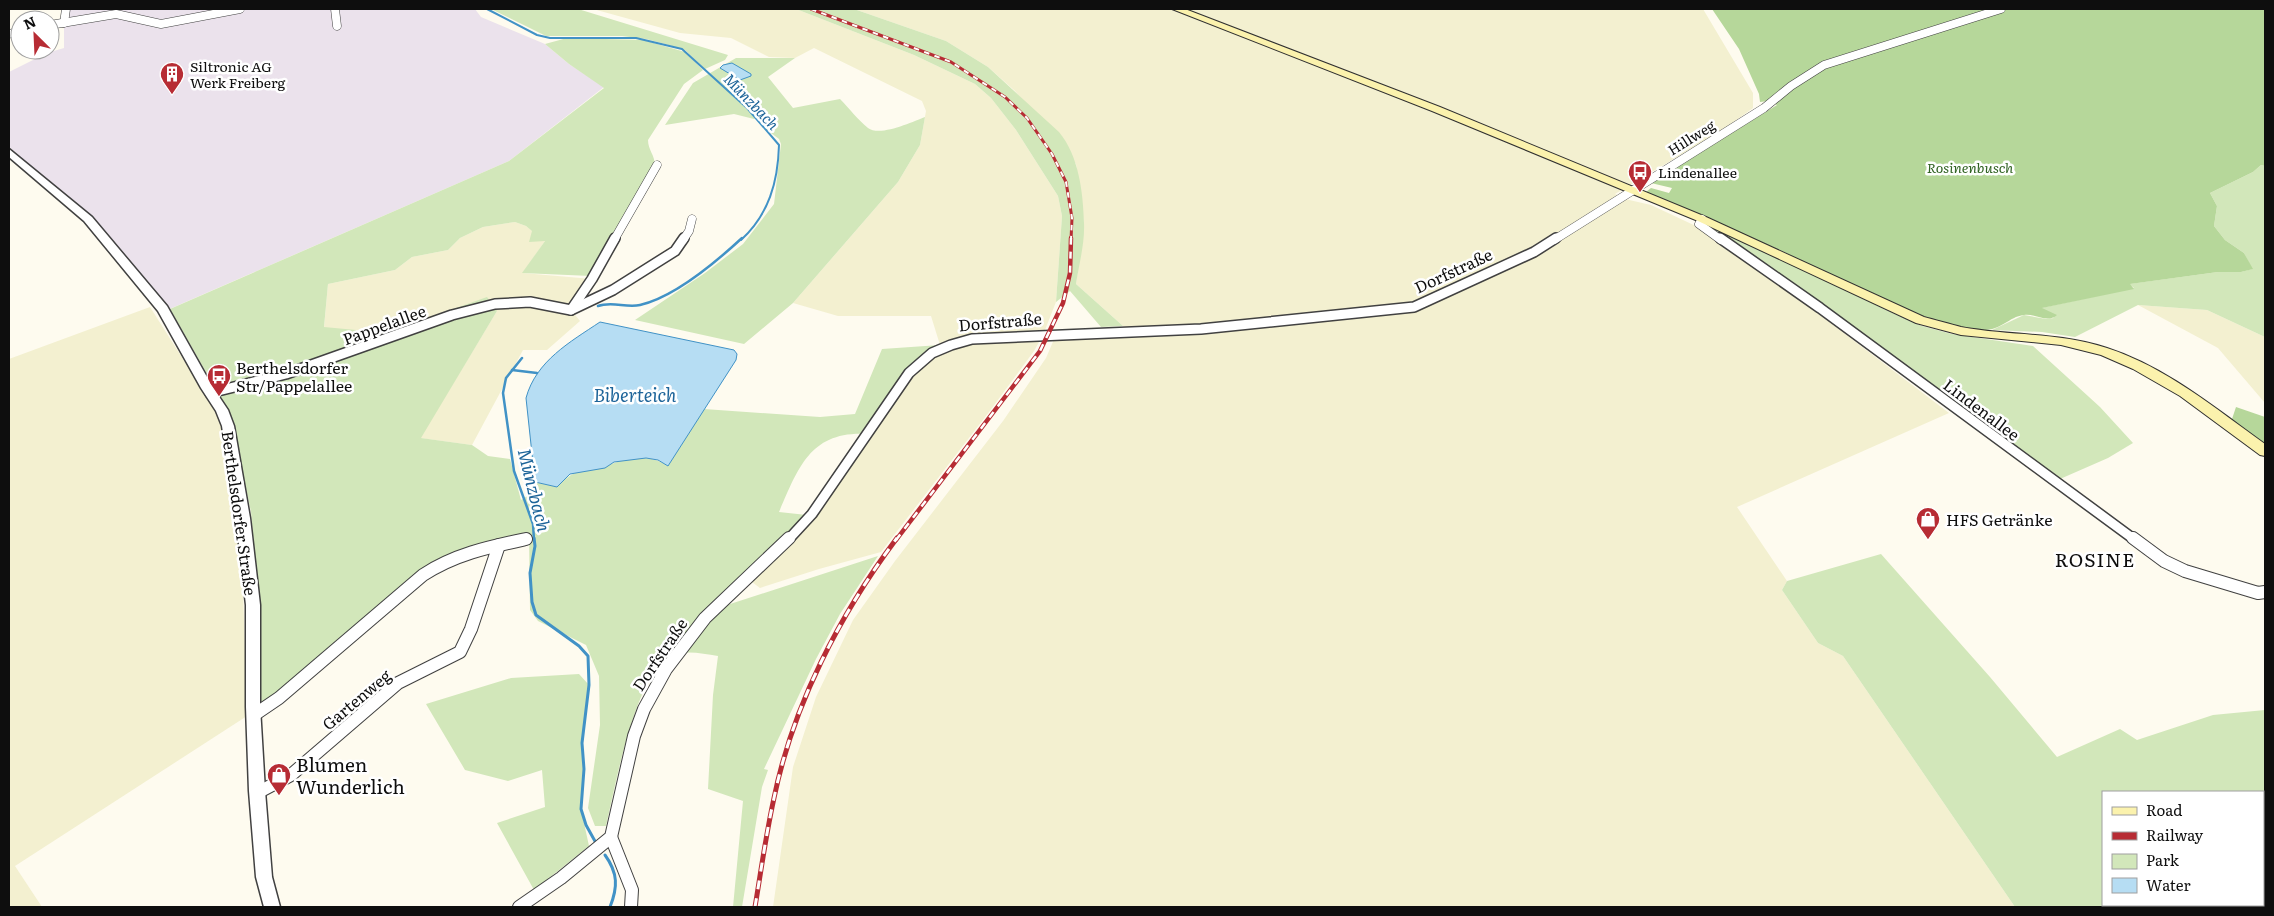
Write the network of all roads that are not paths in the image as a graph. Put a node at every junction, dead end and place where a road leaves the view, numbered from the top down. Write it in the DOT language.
graph roads {
  1 [pos="66,9"];
  2 [pos="240,9"];
  3 [pos="335,9"];
  4 [pos="1177,9"];
  5 [pos="2001,9"];
  6 [pos="64,23"];
  7 [pos="60,24"];
  8 [pos="337,26"];
  9 [pos="9,152"];
  10 [pos="657,165"];
  11 [pos="1632,190"];
  12 [pos="692,219"];
  13 [pos="1702,219"];
  14 [pos="571,310"];
  15 [pos="210,393"];
  16 [pos="2265,451"];
  17 [pos="526,539"];
  18 [pos="499,545"];
  19 [pos="2265,592"];
  20 [pos="254,716"];
  21 [pos="257,793"];
  22 [pos="607,841"];
  23 [pos="272,907"];
  24 [pos="519,907"];
  25 [pos="631,907"];
  1 -- 6 [label="street"];
  2 -- 6 [label="street"];
  3 -- 8 [label="street"];
  4 -- 11 [label="main road"];
  5 -- 11 [label="street, Hillweg"];
  6 -- 7 [label="street"];
  9 -- 15 [label="street, Berthelsdorfer Straße"];
  10 -- 14 [label="street"];
  11 -- 13 [label="main road"];
  11 -- 22 [label="street, Dorfstraße"];
  12 -- 14 [label="street"];
  13 -- 16 [label="main road"];
  13 -- 19 [label="street, Lindenallee"];
  14 -- 15 [label="street, Pappelallee"];
  15 -- 20 [label="street, Berthelsdorfer Straße"];
  17 -- 18 [label="street"];
  18 -- 20 [label="street"];
  18 -- 21 [label="street, Gartenweg"];
  20 -- 21 [label="street, Berthelsdorfer Straße"];
  21 -- 23 [label="street, Berthelsdorfer Straße"];
  22 -- 24 [label="street"];
  22 -- 25 [label="street"];
}
